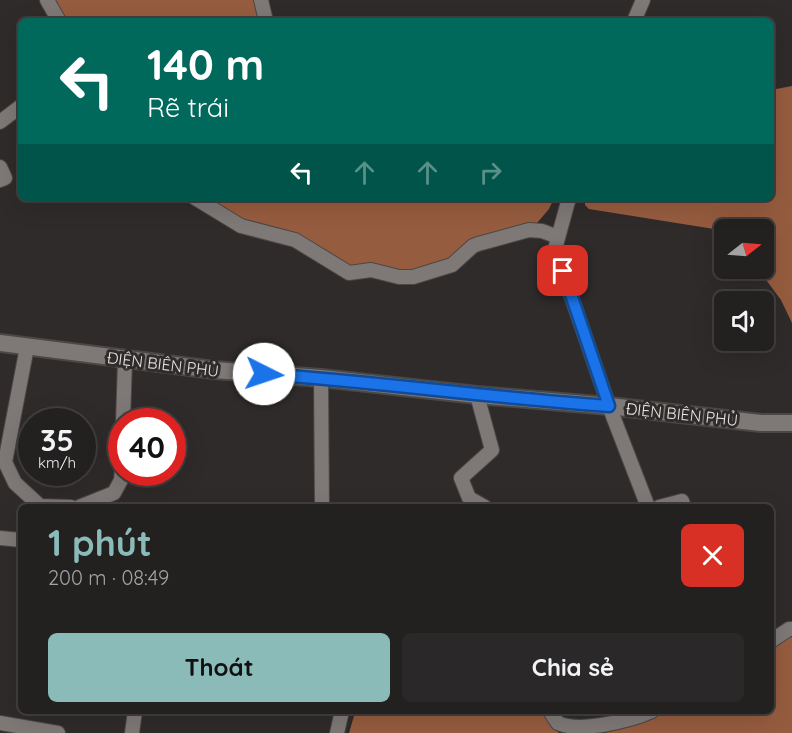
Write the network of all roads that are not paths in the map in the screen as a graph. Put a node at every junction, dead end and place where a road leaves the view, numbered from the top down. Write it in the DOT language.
graph roads {
  1 [pos="47,0"];
  2 [pos="261,0"];
  3 [pos="643,0"];
  4 [pos="57,18"];
  5 [pos="265,18"];
  6 [pos="635,18"];
  7 [pos="18,107"];
  8 [pos="0,122"];
  9 [pos="0,167"];
  10 [pos="0,180"];
  11 [pos="200,201"];
  12 [pos="568,201"];
  13 [pos="558,237"];
  14 [pos="0,343"];
  15 [pos="27,347"];
  16 [pos="125,360"];
  17 [pos="321,378"];
  18 [pos="477,395"];
  19 [pos="609,406"];
  20 [pos="123,408"];
  21 [pos="792,423"];
  22 [pos="118,486"];
  23 [pos="38,504"];
  24 [pos="86,504"];
  25 [pos="322,504"];
  26 [pos="480,504"];
  27 [pos="647,504"];
  28 [pos="670,504"];
  29 [pos="683,504"];
  30 [pos="0,538"];
  31 [pos="18,540"];
  32 [pos="792,629"];
  33 [pos="774,639"];
  34 [pos="135,714"];
  35 [pos="342,714"];
  36 [pos="552,714"];
  37 [pos="645,714"];
  38 [pos="0,723"];
  39 [pos="58,733"];
  40 [pos="132,733"];
  41 [pos="337,733"];
  1 -- 4 [label="street"];
  2 -- 5 [label="street"];
  3 -- 6 [label="street"];
  7 -- 8 [label="street"];
  9 -- 10 [label="street"];
  11 -- 13 [label="street"];
  12 -- 13 [label="street"];
  13 -- 19 [label="street"];
  14 -- 15 [label="street, ĐIỆN BIÊN PHỦ"];
  15 -- 16 [label="street, ĐIỆN BIÊN PHỦ"];
  15 -- 23 [label="street"];
  16 -- 17 [label="street, ĐIỆN BIÊN PHỦ"];
  16 -- 20 [label="street"];
  17 -- 18 [label="street, ĐIỆN BIÊN PHỦ"];
  17 -- 25 [label="street"];
  18 -- 19 [label="street, ĐIỆN BIÊN PHỦ"];
  18 -- 26 [label="street"];
  19 -- 21 [label="street, ĐIỆN BIÊN PHỦ"];
  19 -- 27 [label="street"];
  22 -- 24 [label="street"];
  28 -- 29 [label="street"];
  30 -- 31 [label="street"];
  32 -- 33 [label="street"];
  34 -- 40 [label="street"];
  35 -- 41 [label="street"];
  36 -- 37 [label="street"];
  38 -- 39 [label="street"];
}
